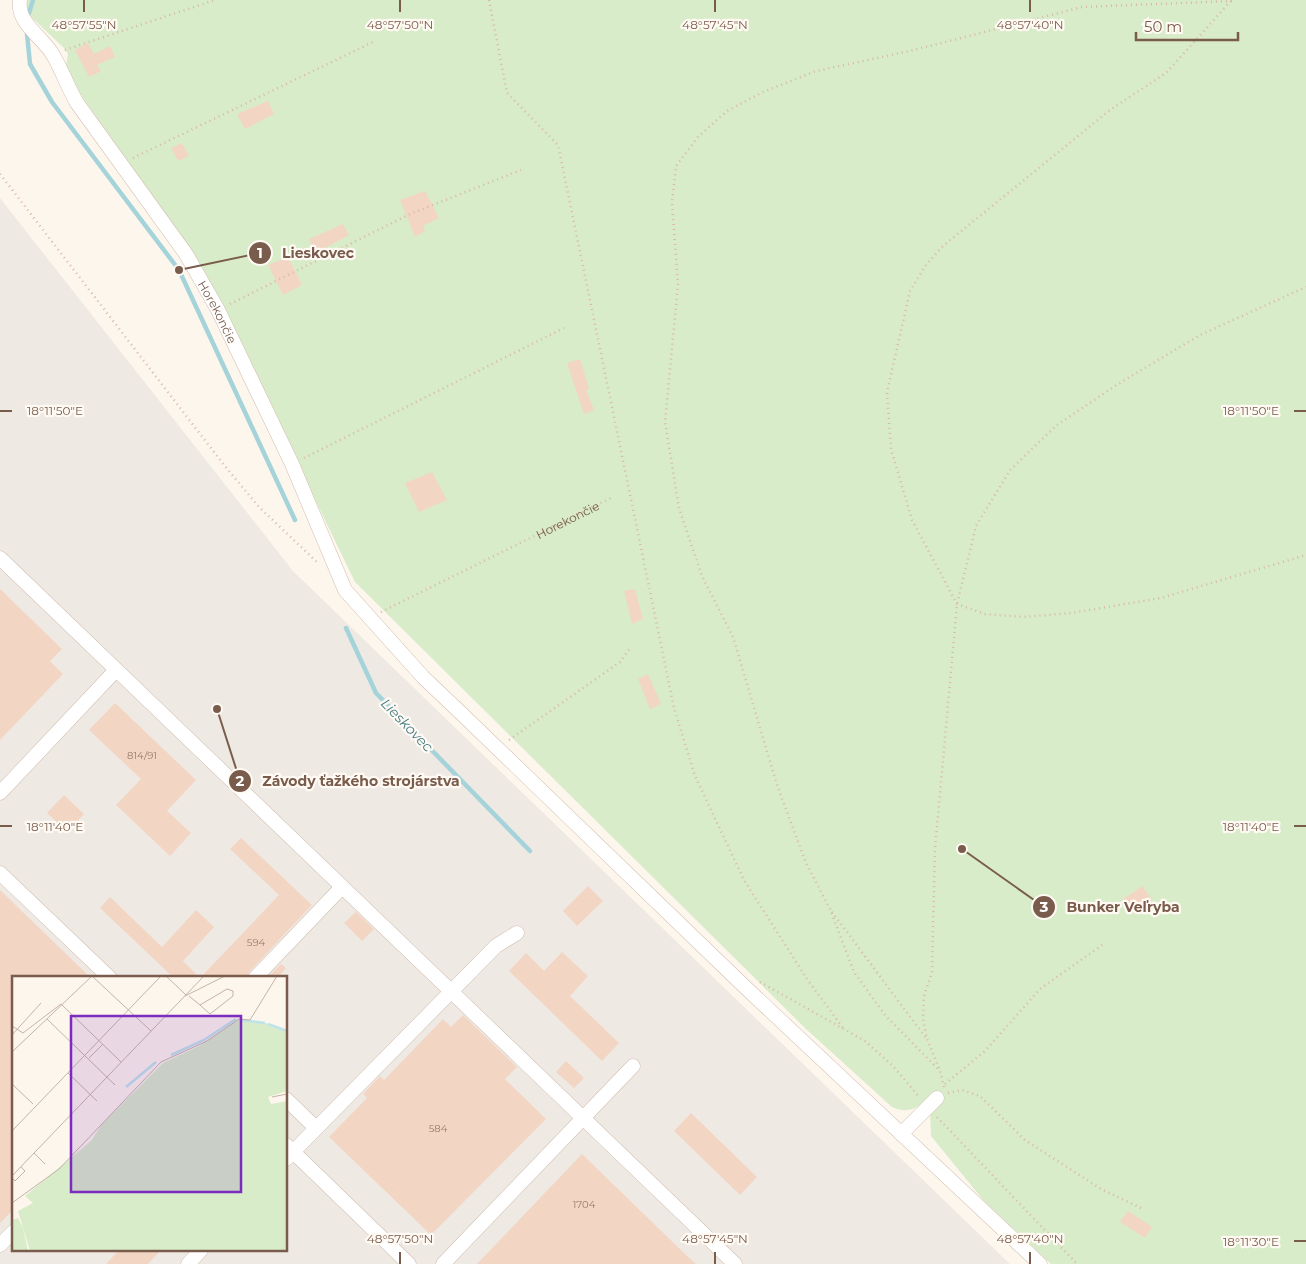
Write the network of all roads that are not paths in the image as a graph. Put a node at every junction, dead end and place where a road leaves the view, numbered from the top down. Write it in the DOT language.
graph roads {
  1 [pos="20,0"];
  2 [pos="0,558"];
  3 [pos="116,670"];
  4 [pos="0,793"];
  5 [pos="0,873"];
  6 [pos="342,887"];
  7 [pos="516,933"];
  8 [pos="108,976"];
  9 [pos="257,976"];
  10 [pos="450,991"];
  11 [pos="633,1066"];
  12 [pos="930,1100"];
  13 [pos="288,1102"];
  14 [pos="583,1118"];
  15 [pos="316,1128"];
  16 [pos="901,1134"];
  17 [pos="289,1152"];
  18 [pos="12,1233"];
  19 [pos="0,1245"];
  20 [pos="199,1252"];
  21 [pos="188,1264"];
  22 [pos="409,1264"];
  23 [pos="443,1264"];
  24 [pos="735,1264"];
  25 [pos="1040,1264"];
  1 -- 16 [label="lane, Horekončie"];
  2 -- 3 [label="lane"];
  3 -- 4 [label="lane"];
  3 -- 6 [label="lane"];
  5 -- 8 [label="lane"];
  6 -- 9 [label="lane"];
  6 -- 10 [label="lane"];
  7 -- 10 [label="lane"];
  10 -- 14 [label="lane"];
  10 -- 15 [label="lane"];
  11 -- 14 [label="lane"];
  12 -- 16 [label="lane"];
  13 -- 15 [label="lane"];
  14 -- 23 [label="lane"];
  14 -- 24 [label="lane"];
  15 -- 17 [label="lane"];
  16 -- 25 [label="lane, Horekončie"];
  17 -- 22 [label="lane"];
  18 -- 19 [label="lane"];
  20 -- 21 [label="lane"];
}
